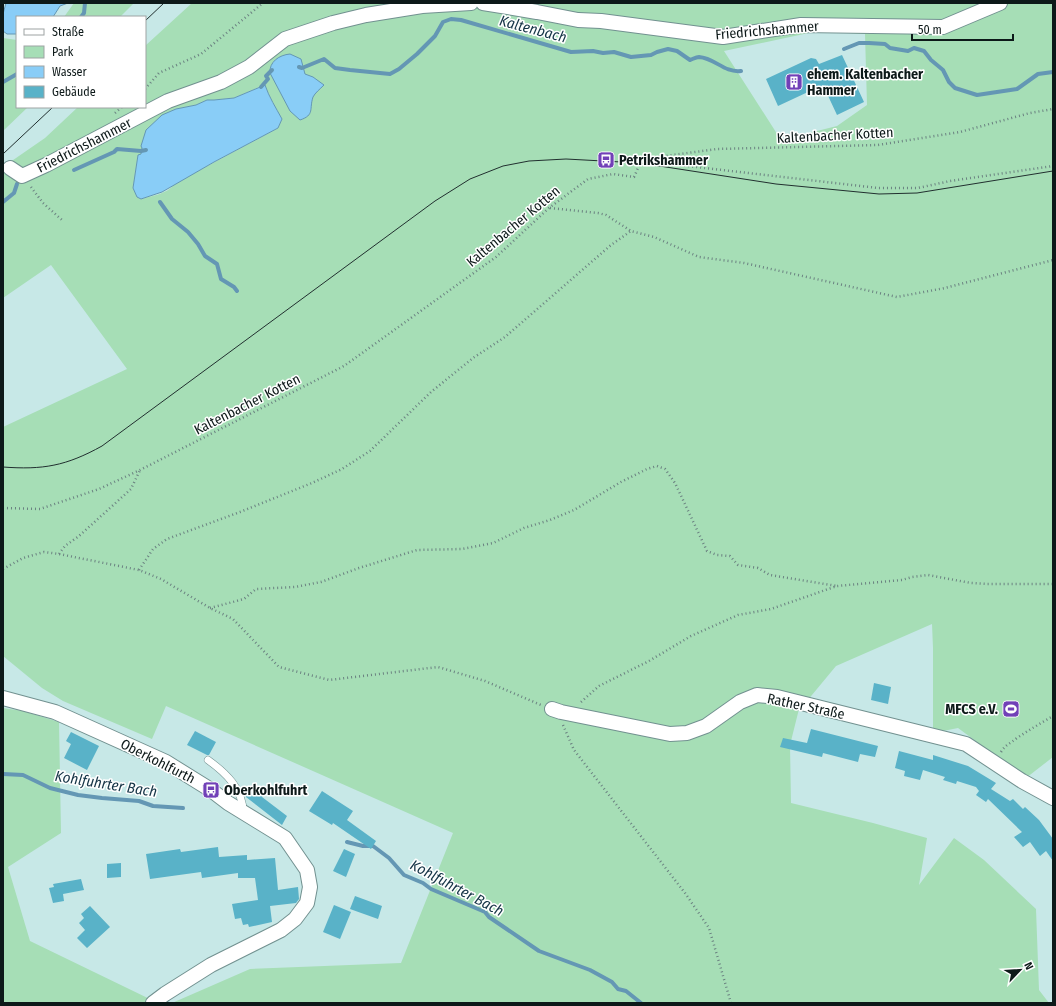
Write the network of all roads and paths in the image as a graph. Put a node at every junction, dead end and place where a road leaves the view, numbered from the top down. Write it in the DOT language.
graph roads {
  1 [pos="263,3"];
  2 [pos="471,3"];
  3 [pos="483,3"];
  4 [pos="1000,3"];
  5 [pos="146,88"];
  6 [pos="1053,109"];
  7 [pos="644,159"];
  8 [pos="1053,166"];
  9 [pos="16,172"];
  10 [pos="549,208"];
  11 [pos="62,220"];
  12 [pos="631,231"];
  13 [pos="1053,260"];
  14 [pos="140,470"];
  15 [pos="3,508"];
  16 [pos="59,554"];
  17 [pos="3,569"];
  18 [pos="139,570"];
  19 [pos="1053,584"];
  20 [pos="837,586"];
  21 [pos="210,608"];
  22 [pos="3,698"];
  23 [pos="562,712"];
  24 [pos="1053,716"];
  25 [pos="208,760"];
  26 [pos="994,763"];
  27 [pos="1053,798"];
  28 [pos="243,813"];
  29 [pos="153,1003"];
  30 [pos="732,1003"];
  1 -- 5 [label="path"];
  2 -- 9 [label="street, Friedrichshammer"];
  3 -- 4 [label="street, Friedrichshammer"];
  6 -- 7 [label="path, Kaltenbacher Kotten"];
  7 -- 8 [label="path"];
  7 -- 10 [label="path, Kaltenbacher Kotten"];
  9 -- 11 [label="path"];
  10 -- 12 [label="path"];
  10 -- 14 [label="path, Kaltenbacher Kotten"];
  12 -- 13 [label="path"];
  12 -- 18 [label="path"];
  14 -- 15 [label="path, Kaltenbacher Kotten"];
  14 -- 16 [label="path"];
  16 -- 17 [label="path"];
  16 -- 18 [label="path"];
  18 -- 21 [label="path"];
  19 -- 20 [label="path"];
  20 -- 21 [label="path"];
  20 -- 23 [label="path"];
  21 -- 23 [label="path"];
  22 -- 28 [label="street, Oberkohlfurth"];
  23 -- 26 [label="street, Rather Straße"];
  23 -- 30 [label="path"];
  24 -- 26 [label="path"];
  25 -- 28 [label="lane"];
  26 -- 27 [label="street, Rather Straße"];
  28 -- 29 [label="street, Oberkohlfurth"];
}
